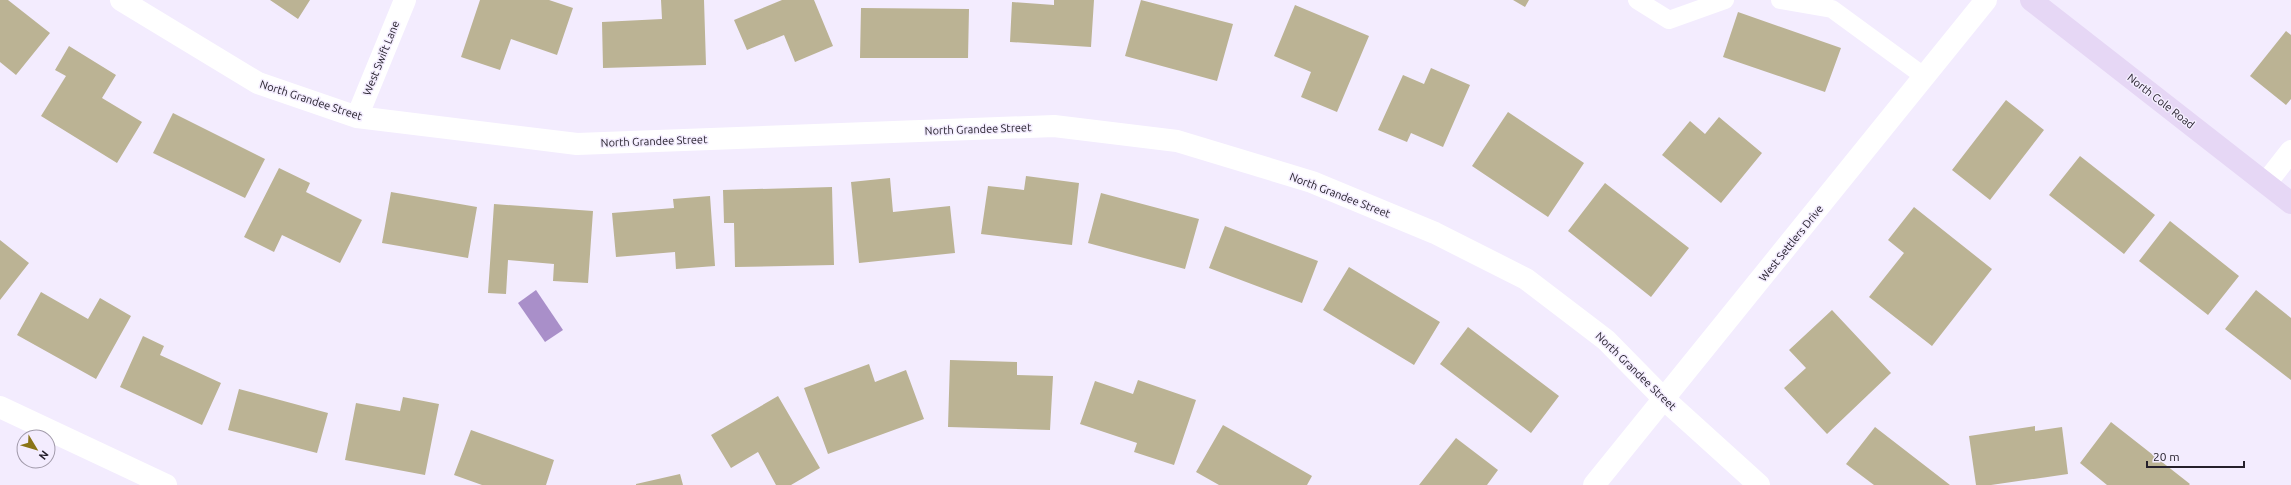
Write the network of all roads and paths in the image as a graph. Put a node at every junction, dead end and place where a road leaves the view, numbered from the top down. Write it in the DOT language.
graph roads {
  1 [pos="121,0"];
  2 [pos="405,0"];
  3 [pos="1637,0"];
  4 [pos="1725,0"];
  5 [pos="1780,0"];
  6 [pos="1986,0"];
  7 [pos="2031,0"];
  8 [pos="1925,77"];
  9 [pos="357,117"];
  10 [pos="2291,151"];
  11 [pos="2266,183"];
  12 [pos="2291,203"];
  13 [pos="1664,400"];
  14 [pos="0,407"];
  15 [pos="166,485"];
  16 [pos="1594,485"];
  17 [pos="1759,485"];
  1 -- 9 [label="street, North Grandee Street"];
  2 -- 9 [label="street, West Swift Lane"];
  3 -- 4 [label="lane"];
  5 -- 8 [label="lane"];
  6 -- 8 [label="street, West Settlers Drive"];
  7 -- 11 [label="main road, North Cole Road"];
  8 -- 13 [label="street, West Settlers Drive"];
  9 -- 13 [label="street, North Grandee Street"];
  10 -- 11 [label="street"];
  11 -- 12 [label="main road, North Cole Road"];
  13 -- 16 [label="street, West Settlers Drive"];
  13 -- 17 [label="street, North Grandee Street"];
  14 -- 15 [label="street"];
}
